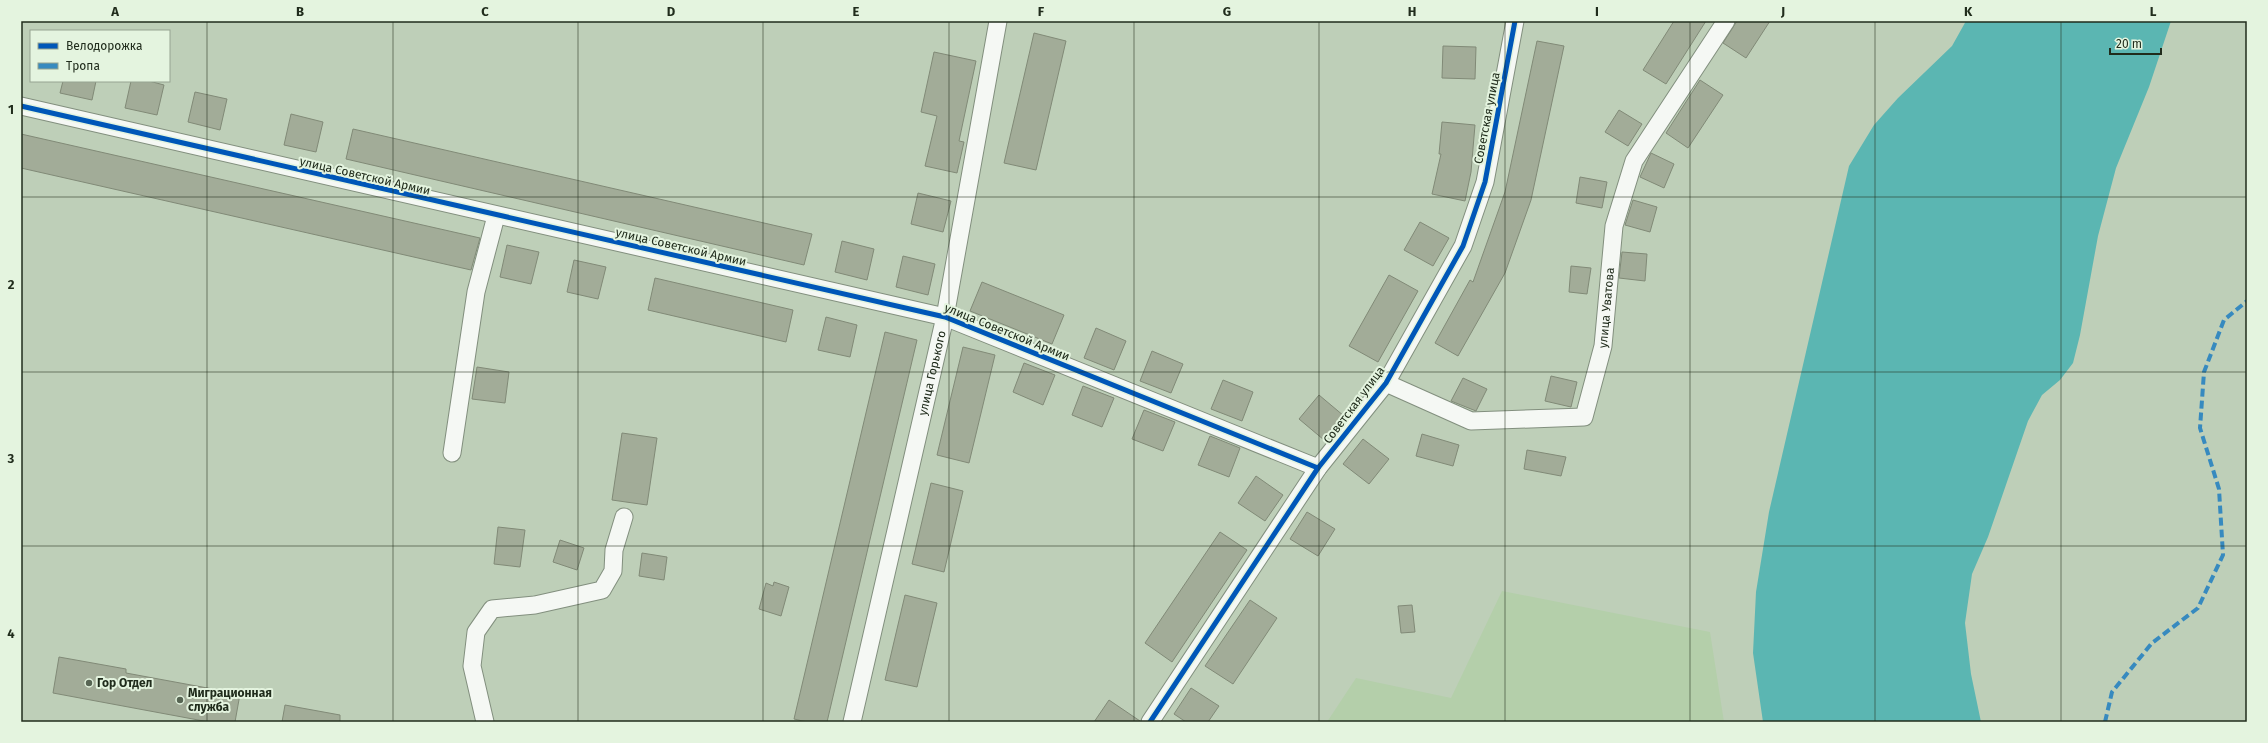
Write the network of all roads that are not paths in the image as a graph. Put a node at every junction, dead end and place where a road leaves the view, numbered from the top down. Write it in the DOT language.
graph roads {
  1 [pos="998,21"];
  2 [pos="1515,21"];
  3 [pos="1726,21"];
  4 [pos="21,106"];
  5 [pos="496,216"];
  6 [pos="945,317"];
  7 [pos="1386,383"];
  8 [pos="452,453"];
  9 [pos="1318,468"];
  10 [pos="624,517"];
  11 [pos="486,722"];
  12 [pos="852,722"];
  13 [pos="1150,722"];
  1 -- 6 [label="street, улица Горького"];
  2 -- 7 [label="street, Советская улица"];
  3 -- 7 [label="street, улица Уватова"];
  4 -- 5 [label="street, улица Советской Армии"];
  5 -- 6 [label="street, улица Советской Армии"];
  5 -- 8 [label="street"];
  6 -- 9 [label="street, улица Советской Армии"];
  6 -- 12 [label="street, улица Горького"];
  7 -- 9 [label="street, Советская улица"];
  9 -- 13 [label="street, Советская улица"];
  10 -- 11 [label="street"];
}
